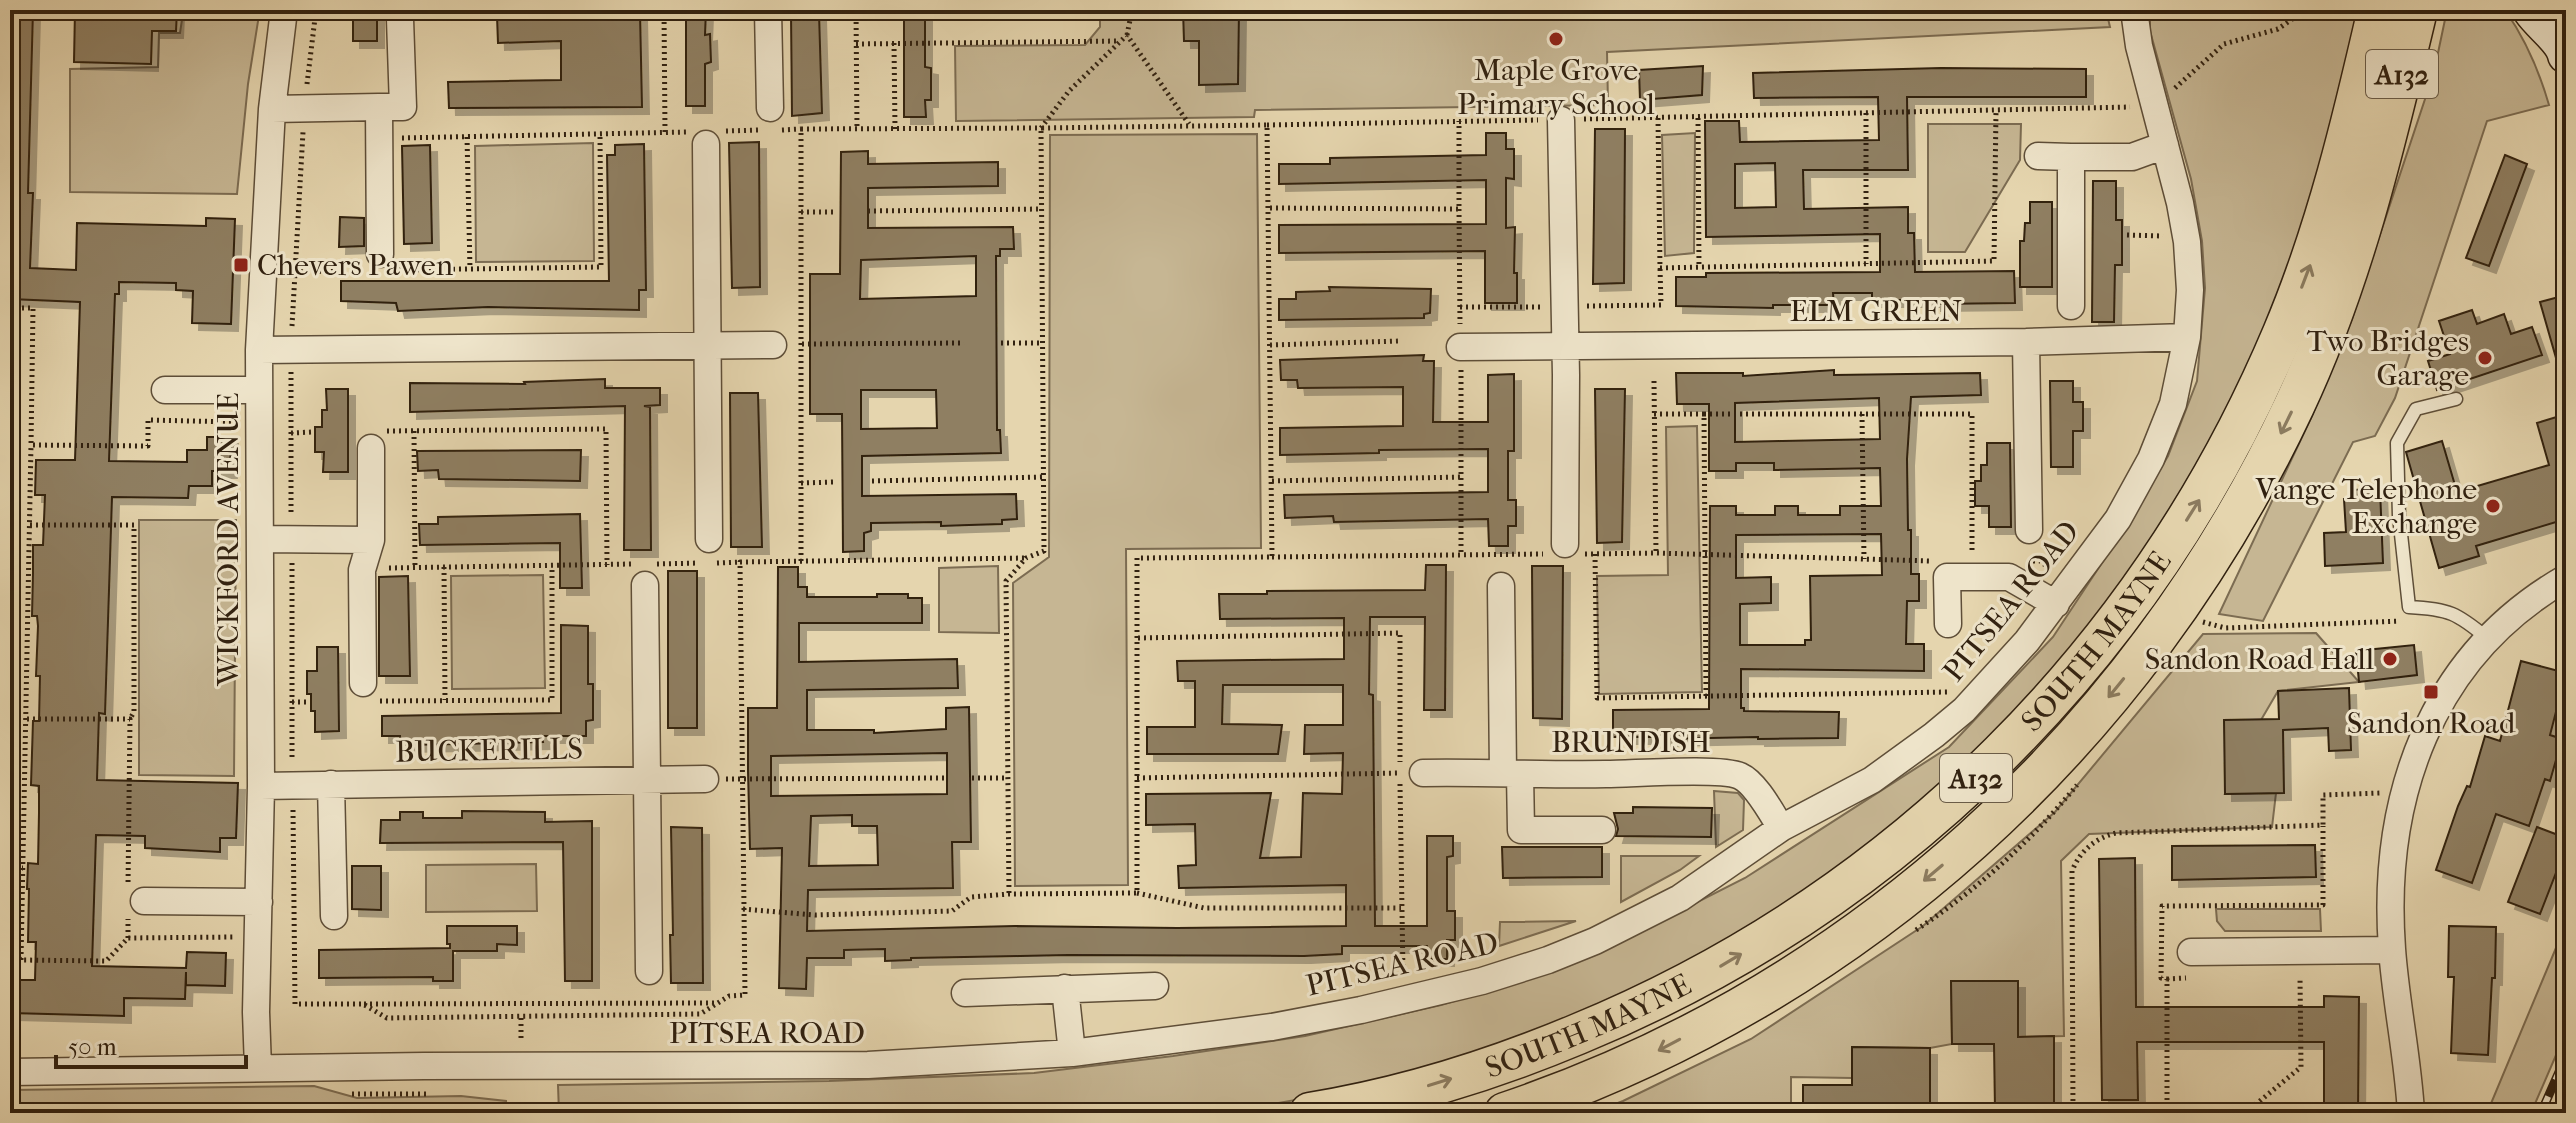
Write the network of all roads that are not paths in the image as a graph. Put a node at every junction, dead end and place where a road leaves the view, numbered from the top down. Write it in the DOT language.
graph roads {
  1 [pos="284,10"];
  2 [pos="768,10"];
  3 [pos="2134,10"];
  4 [pos="2378,10"];
  5 [pos="2417,10"];
  6 [pos="2531,10"];
  7 [pos="400,19"];
  8 [pos="2565,48"];
  9 [pos="379,107"];
  10 [pos="770,108"];
  11 [pos="272,109"];
  12 [pos="1561,120"];
  13 [pos="2368,135"];
  14 [pos="709,136"];
  15 [pos="2165,145"];
  16 [pos="2038,156"];
  17 [pos="2071,157"];
  18 [pos="389,262"];
  19 [pos="2071,306"];
  20 [pos="2187,337"];
  21 [pos="2026,342"];
  22 [pos="773,345"];
  23 [pos="1566,345"];
  24 [pos="707,347"];
  25 [pos="1460,347"];
  26 [pos="259,350"];
  27 [pos="165,390"];
  28 [pos="258,390"];
  29 [pos="2456,399"];
  30 [pos="377,440"];
  31 [pos="2029,530"];
  32 [pos="260,539"];
  33 [pos="709,539"];
  34 [pos="371,540"];
  35 [pos="1564,551"];
  36 [pos="644,571"];
  37 [pos="2566,578"];
  38 [pos="1501,586"];
  39 [pos="2056,604"];
  40 [pos="1948,624"];
  41 [pos="2487,638"];
  42 [pos="368,692"];
  43 [pos="1411,773"];
  44 [pos="1511,773"];
  45 [pos="705,779"];
  46 [pos="647,780"];
  47 [pos="331,784"];
  48 [pos="261,786"];
  49 [pos="1781,828"];
  50 [pos="1602,830"];
  51 [pos="134,900"];
  52 [pos="259,902"];
  53 [pos="334,916"];
  54 [pos="2392,950"];
  55 [pos="2191,952"];
  56 [pos="649,971"];
  57 [pos="1155,986"];
  58 [pos="1065,988"];
  59 [pos="965,993"];
  60 [pos="1072,1053"];
  61 [pos="258,1068"];
  62 [pos="10,1072"];
  63 [pos="1310,1113"];
  64 [pos="1505,1113"];
  65 [pos="2411,1113"];
  1 -- 11 [label="street, WICKFORD AVENUE"];
  2 -- 10 [label="street"];
  3 -- 15 [label="street, PITSEA ROAD"];
  4 -- 13 [label="main road, SOUTH MAYNE / A132"];
  5 -- 13 [label="main road, SOUTH MAYNE / A132"];
  6 -- 8 [label="main road"];
  7 -- 9 [label="street"];
  9 -- 11 [label="street"];
  9 -- 18 [label="street"];
  11 -- 26 [label="street, WICKFORD AVENUE"];
  12 -- 23 [label="street"];
  63 -- 13 [label="main road, SOUTH MAYNE / A132, one-way"];
  13 -- 64 [label="main road, SOUTH MAYNE / A132, one-way"];
  14 -- 24 [label="street"];
  15 -- 17 [label="street"];
  15 -- 20 [label="street, PITSEA ROAD"];
  16 -- 17 [label="street"];
  17 -- 19 [label="street"];
  20 -- 21 [label="street, ELM GREEN"];
  20 -- 39 [label="street, PITSEA ROAD"];
  21 -- 23 [label="street, ELM GREEN"];
  21 -- 31 [label="street"];
  22 -- 24 [label="street"];
  23 -- 25 [label="street, ELM GREEN"];
  23 -- 35 [label="street"];
  24 -- 26 [label="street"];
  24 -- 33 [label="street"];
  26 -- 28 [label="street, WICKFORD AVENUE"];
  27 -- 28 [label="street"];
  28 -- 32 [label="street, WICKFORD AVENUE"];
  29 -- 41 [label="lane"];
  30 -- 34 [label="street"];
  32 -- 34 [label="street"];
  32 -- 48 [label="street, WICKFORD AVENUE"];
  34 -- 42 [label="street"];
  36 -- 46 [label="street"];
  37 -- 41 [label="street"];
  38 -- 44 [label="street"];
  39 -- 40 [label="street"];
  39 -- 49 [label="street, PITSEA ROAD"];
  41 -- 54 [label="street"];
  43 -- 44 [label="street, BRUNDISH"];
  44 -- 49 [label="street, BRUNDISH"];
  44 -- 50 [label="street"];
  45 -- 46 [label="street, BUCKERILLS"];
  46 -- 47 [label="street, BUCKERILLS"];
  46 -- 56 [label="street"];
  47 -- 48 [label="street, BUCKERILLS"];
  47 -- 53 [label="street"];
  48 -- 52 [label="street, WICKFORD AVENUE"];
  49 -- 60 [label="street, PITSEA ROAD"];
  51 -- 52 [label="street"];
  52 -- 61 [label="street, WICKFORD AVENUE"];
  54 -- 55 [label="street"];
  54 -- 65 [label="street"];
  57 -- 58 [label="street"];
  58 -- 59 [label="street"];
  58 -- 60 [label="street"];
  60 -- 61 [label="street, PITSEA ROAD"];
  61 -- 62 [label="street, PITSEA ROAD"];
}
